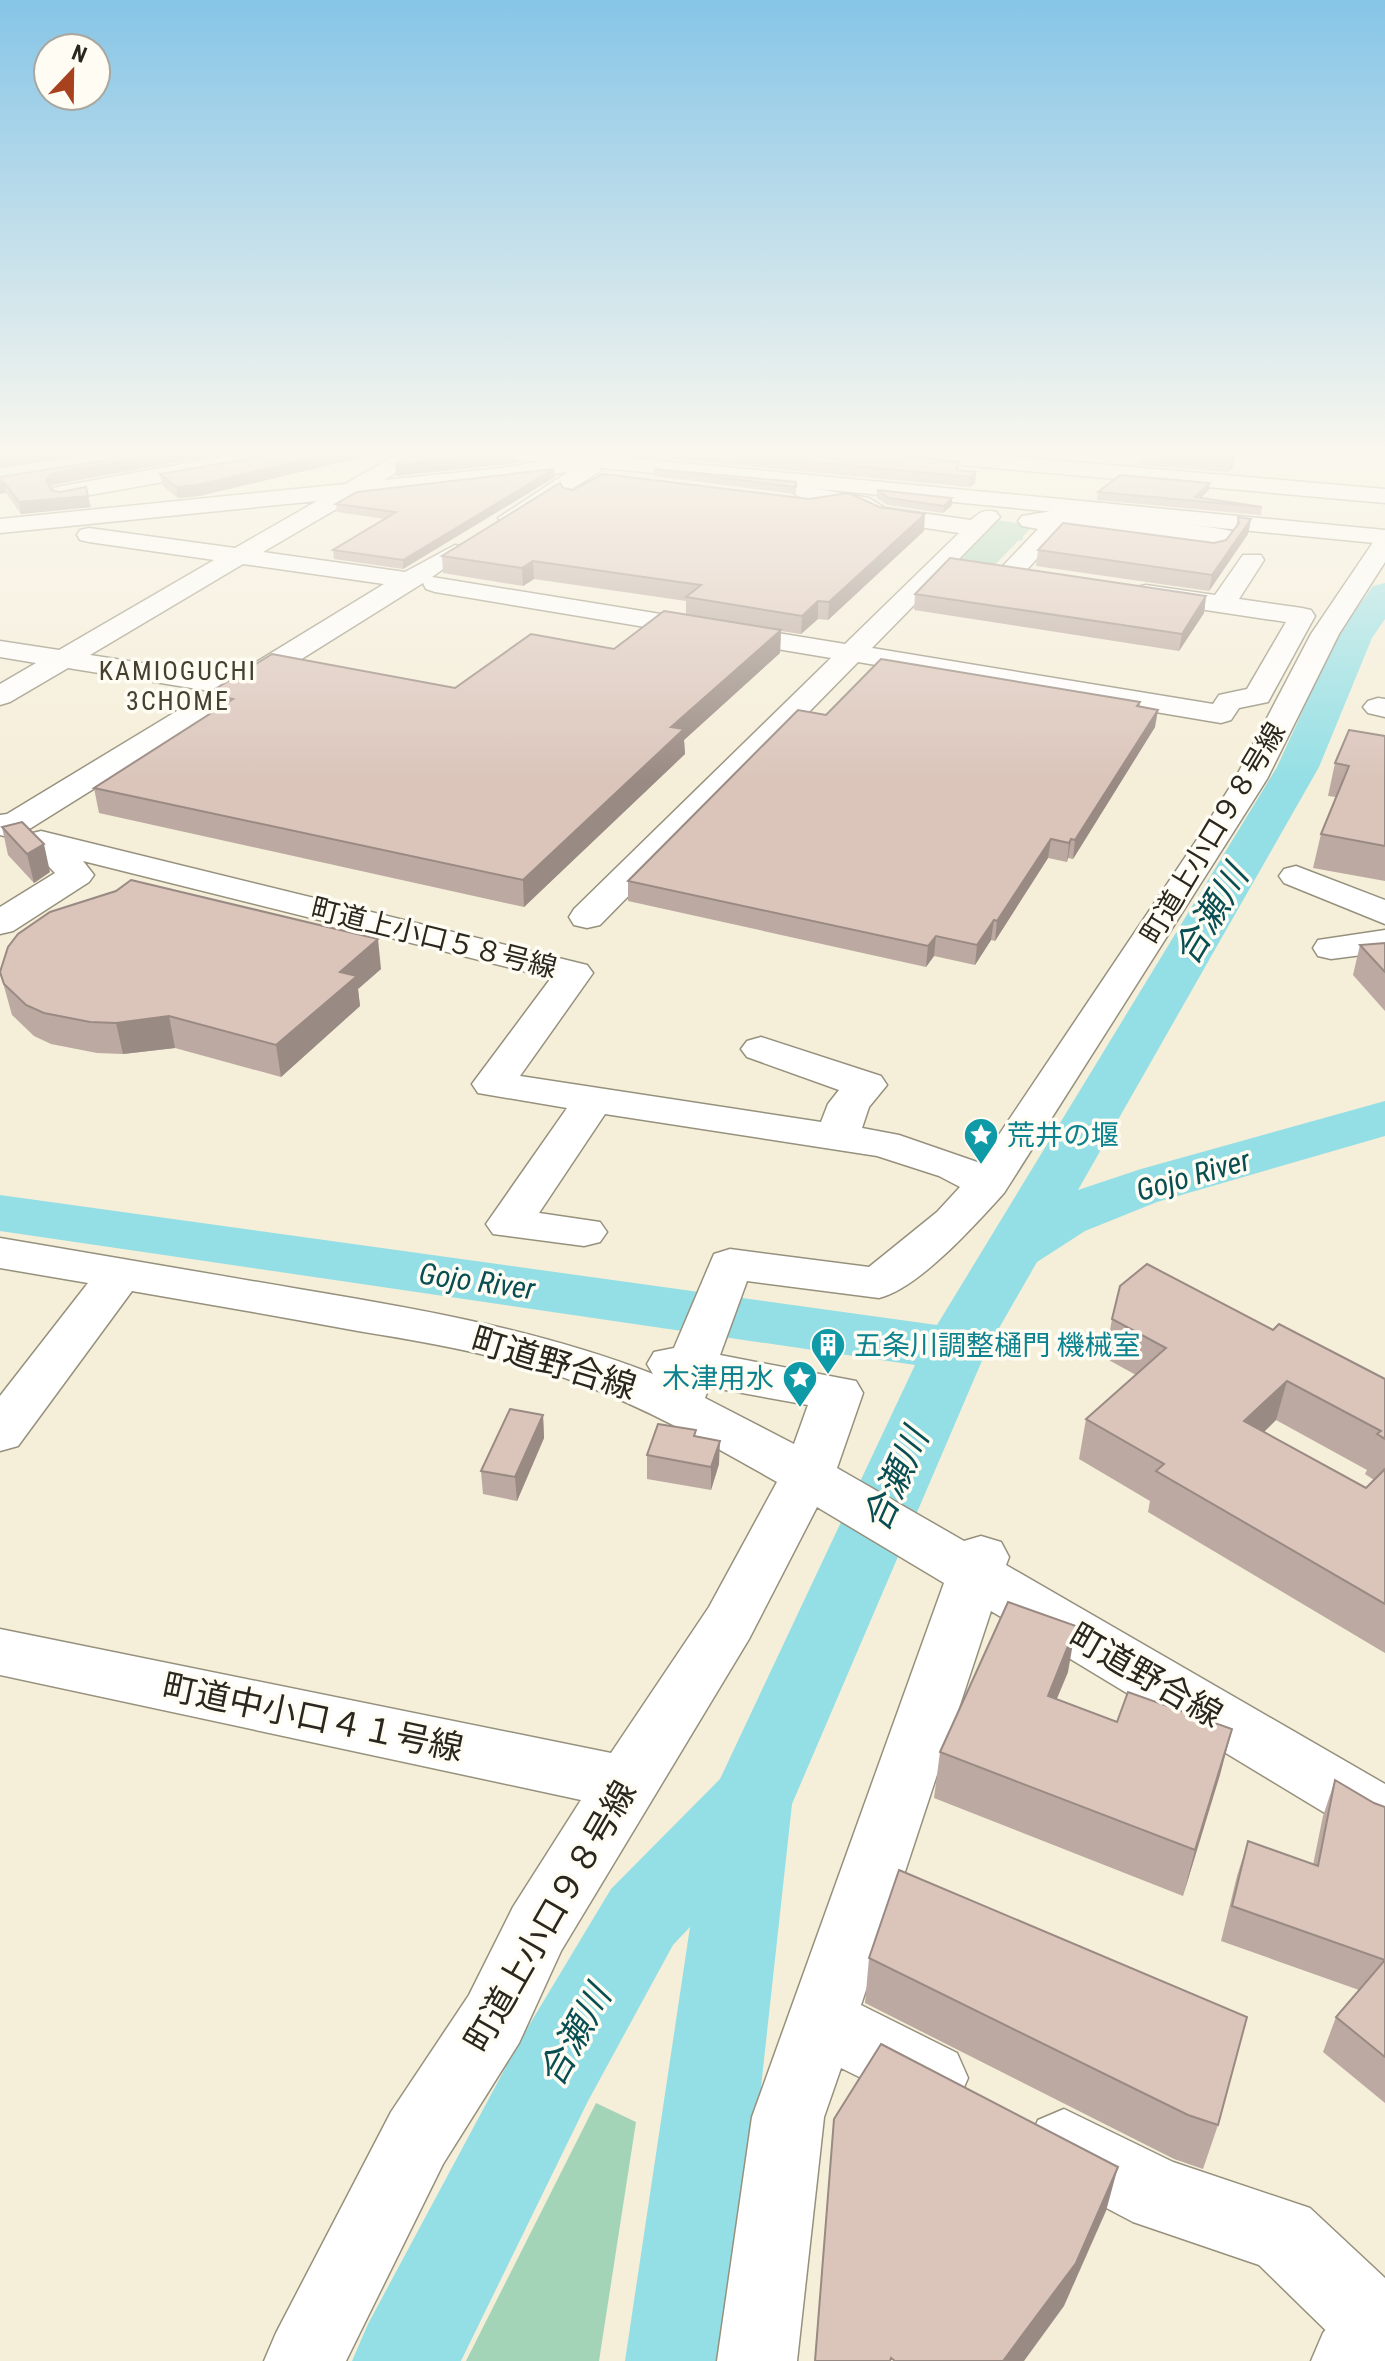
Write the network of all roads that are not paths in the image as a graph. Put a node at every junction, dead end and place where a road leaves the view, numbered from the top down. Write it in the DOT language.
graph roads {
  1 [pos="230,561"];
  2 [pos="297,561"];
  3 [pos="453,561"];
  4 [pos="965,561"];
  5 [pos="1017,561"];
  6 [pos="1251,561"];
  7 [pos="1373,561"];
  8 [pos="964,566"];
  9 [pos="1010,573"];
  10 [pos="1040,577"];
  11 [pos="420,580"];
  12 [pos="1116,589"];
  13 [pos="1222,604"];
  14 [pos="0,649"];
  15 [pos="851,653"];
  16 [pos="63,659"];
  17 [pos="235,686"];
  18 [pos="0,696"];
  19 [pos="16,831"];
  20 [pos="1296,876"];
  21 [pos="1385,913"];
  22 [pos="587,917"];
  23 [pos="0,923"];
  24 [pos="1385,941"];
  25 [pos="1331,948"];
  26 [pos="761,1049"];
  27 [pos="592,1100"];
  28 [pos="837,1137"];
  29 [pos="988,1184"];
  30 [pos="584,1232"];
  31 [pos="0,1253"];
  32 [pos="121,1272"];
  33 [pos="684,1374"];
  34 [pos="0,1433"];
  35 [pos="811,1478"];
  36 [pos="975,1567"];
  37 [pos="0,1652"];
  38 [pos="626,1783"];
  39 [pos="1385,1816"];
  40 [pos="822,2021"];
  41 [pos="1372,2336"];
  42 [pos="304,2361"];
  43 [pos="757,2361"];
  1 -- 16 [label="street"];
  2 -- 11 [label="street"];
  3 -- 11 [label="street"];
  4 -- 8 [label="street"];
  5 -- 9 [label="street"];
  6 -- 13 [label="street"];
  7 -- 29 [label="street, 町道上小口９８号線"];
  8 -- 9 [label="street"];
  8 -- 15 [label="street"];
  9 -- 10 [label="street"];
  11 -- 15 [label="street"];
  11 -- 17 [label="street"];
  12 -- 13 [label="street"];
  13 -- 15 [label="street"];
  14 -- 16 [label="street"];
  15 -- 22 [label="street"];
  16 -- 17 [label="street"];
  16 -- 18 [label="street"];
  17 -- 19 [label="street"];
  19 -- 23 [label="street"];
  19 -- 27 [label="street, 町道上小口５８号線"];
  20 -- 21 [label="street"];
  24 -- 25 [label="street"];
  26 -- 28 [label="street"];
  27 -- 28 [label="street, 町道上小口５８号線"];
  27 -- 30 [label="street"];
  28 -- 29 [label="street, 町道上小口５８号線"];
  29 -- 33 [label="street, 町道上小口９８号線"];
  31 -- 32 [label="street, 町道野合線"];
  32 -- 33 [label="street, 町道野合線"];
  32 -- 34 [label="street"];
  33 -- 35 [label="street, 町道野合線"];
  33 -- 35 [label="street, 町道上小口９８号線"];
  35 -- 36 [label="street, 町道野合線"];
  35 -- 38 [label="street, 町道上小口９８号線"];
  36 -- 39 [label="street, 町道野合線"];
  36 -- 40 [label="street"];
  37 -- 38 [label="street, 町道中小口４１号線"];
  38 -- 42 [label="street, 町道上小口９８号線"];
  40 -- 41 [label="street"];
  40 -- 43 [label="street"];
}
